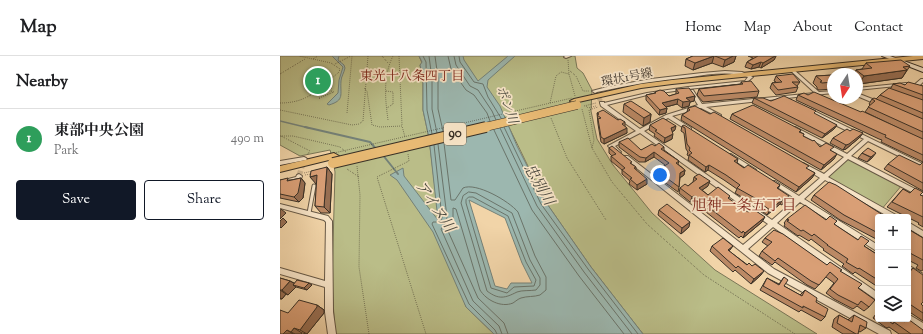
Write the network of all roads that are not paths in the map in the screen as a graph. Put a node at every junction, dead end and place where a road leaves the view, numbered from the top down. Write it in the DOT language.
graph roads {
  1 [pos="885,56"];
  2 [pos="923,57"];
  3 [pos="923,60"];
  4 [pos="899,61"];
  5 [pos="923,70"];
  6 [pos="793,71"];
  7 [pos="750,76"];
  8 [pos="923,80"];
  9 [pos="878,87"];
  10 [pos="915,87"];
  11 [pos="688,88"];
  12 [pos="863,88"];
  13 [pos="923,90"];
  14 [pos="594,91"];
  15 [pos="827,92"];
  16 [pos="891,92"];
  17 [pos="816,93"];
  18 [pos="783,97"];
  19 [pos="863,97"];
  20 [pos="827,98"];
  21 [pos="790,101"];
  22 [pos="743,102"];
  23 [pos="750,105"];
  24 [pos="701,106"];
  25 [pos="886,107"];
  26 [pos="804,108"];
  27 [pos="668,116"];
  28 [pos="722,118"];
  29 [pos="784,124"];
  30 [pos="640,130"];
  31 [pos="694,133"];
  32 [pos="867,140"];
  33 [pos="727,153"];
  34 [pos="334,157"];
  35 [pos="847,157"];
  36 [pos="304,158"];
  37 [pos="797,161"];
  38 [pos="280,164"];
  39 [pos="923,166"];
  40 [pos="280,170"];
  41 [pos="760,174"];
  42 [pos="280,175"];
  43 [pos="301,176"];
  44 [pos="824,177"];
  45 [pos="767,178"];
  46 [pos="280,183"];
  47 [pos="314,186"];
  48 [pos="923,196"];
  49 [pos="800,199"];
  50 [pos="280,206"];
  51 [pos="309,213"];
  52 [pos="889,214"];
  53 [pos="772,223"];
  54 [pos="911,227"];
  55 [pos="923,234"];
  56 [pos="875,247"];
  57 [pos="744,249"];
  58 [pos="911,270"];
  59 [pos="280,271"];
  60 [pos="923,278"];
  61 [pos="329,285"];
  62 [pos="875,295"];
  63 [pos="911,320"];
  64 [pos="923,328"];
  65 [pos="332,334"];
  66 [pos="887,334"];
  1 -- 4 [label="main road"];
  2 -- 4 [label="main road, 環状1号線 / 90"];
  3 -- 4 [label="main road, 環状1号線 / 90"];
  4 -- 5 [label="main road"];
  4 -- 6 [label="main road, 環状1号線 / 90"];
  6 -- 7 [label="main road, 環状1号線 / 90"];
  6 -- 17 [label="street"];
  7 -- 11 [label="street"];
  7 -- 14 [label="street"];
  7 -- 34 [label="main road, 環状1号線 / 90, bridge"];
  8 -- 10 [label="street"];
  9 -- 10 [label="street"];
  9 -- 12 [label="street"];
  9 -- 16 [label="street"];
  10 -- 13 [label="street"];
  11 -- 24 [label="street"];
  11 -- 30 [label="street"];
  15 -- 17 [label="street"];
  17 -- 18 [label="street"];
  17 -- 20 [label="street"];
  18 -- 21 [label="street"];
  18 -- 22 [label="street"];
  19 -- 25 [label="street"];
  22 -- 23 [label="street"];
  22 -- 24 [label="street"];
  24 -- 27 [label="street"];
  24 -- 28 [label="street"];
  26 -- 32 [label="street"];
  27 -- 30 [label="street"];
  27 -- 31 [label="street"];
  29 -- 35 [label="street"];
  30 -- 53 [label="street"];
  30 -- 57 [label="street"];
  32 -- 35 [label="street"];
  32 -- 39 [label="street"];
  33 -- 41 [label="street"];
  34 -- 40 [label="main road, 90"];
  34 -- 42 [label="main road, 90"];
  35 -- 44 [label="street"];
  35 -- 48 [label="street"];
  36 -- 38 [label="street"];
  37 -- 44 [label="street"];
  43 -- 46 [label="street"];
  44 -- 49 [label="street"];
  44 -- 52 [label="street"];
  45 -- 49 [label="street"];
  47 -- 51 [label="lane"];
  49 -- 53 [label="street"];
  49 -- 56 [label="street"];
  50 -- 51 [label="street"];
  51 -- 61 [label="street"];
  53 -- 57 [label="street"];
  53 -- 62 [label="street"];
  54 -- 55 [label="street"];
  57 -- 66 [label="street"];
  58 -- 60 [label="street"];
  59 -- 61 [label="street"];
  61 -- 65 [label="street"];
  63 -- 64 [label="street"];
}
